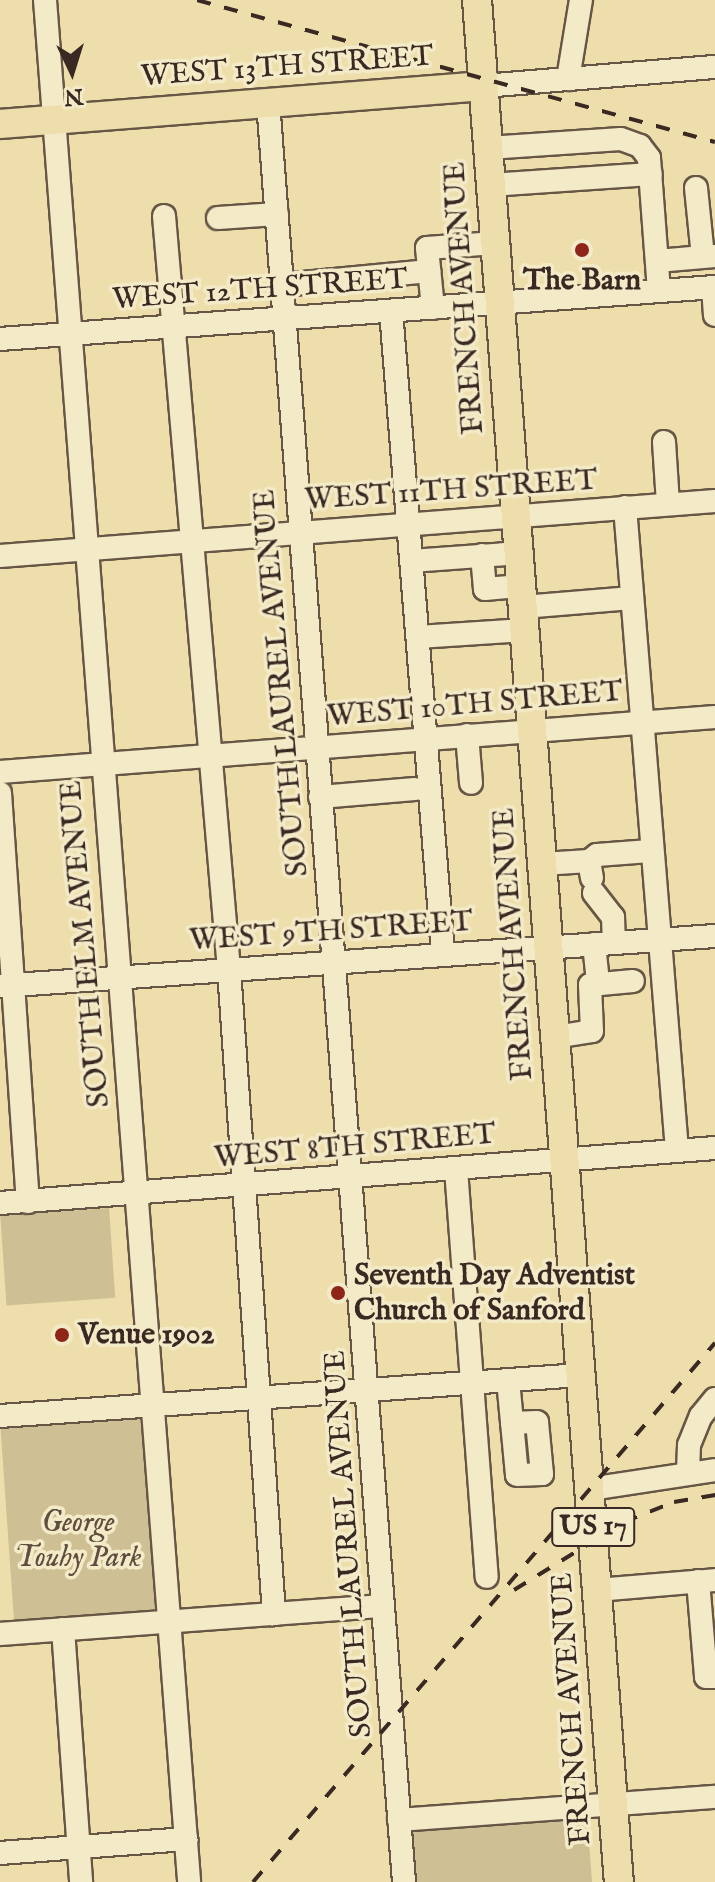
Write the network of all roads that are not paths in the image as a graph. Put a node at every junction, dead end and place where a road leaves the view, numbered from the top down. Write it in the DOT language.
graph roads {
  1 [pos="45,0"];
  2 [pos="477,0"];
  3 [pos="581,0"];
  4 [pos="715,67"];
  5 [pos="568,79"];
  6 [pos="483,86"];
  7 [pos="268,102"];
  8 [pos="53,119"];
  9 [pos="0,124"];
  10 [pos="488,148"];
  11 [pos="651,174"];
  12 [pos="490,185"];
  13 [pos="696,188"];
  14 [pos="277,214"];
  15 [pos="164,216"];
  16 [pos="218,218"];
  17 [pos="495,243"];
  18 [pos="709,256"];
  19 [pos="657,261"];
  20 [pos="429,271"];
  21 [pos="282,285"];
  22 [pos="714,287"];
  23 [pos="659,291"];
  24 [pos="499,303"];
  25 [pos="433,308"];
  26 [pos="391,311"];
  27 [pos="715,315"];
  28 [pos="284,319"];
  29 [pos="175,327"];
  30 [pos="70,333"];
  31 [pos="0,339"];
  32 [pos="664,442"];
  33 [pos="715,501"];
  34 [pos="668,504"];
  35 [pos="625,507"];
  36 [pos="516,515"];
  37 [pos="408,524"];
  38 [pos="300,533"];
  39 [pos="193,541"];
  40 [pos="85,549"];
  41 [pos="519,553"];
  42 [pos="482,555"];
  43 [pos="0,556"];
  44 [pos="411,561"];
  45 [pos="632,598"];
  46 [pos="523,608"];
  47 [pos="418,637"];
  48 [pos="715,717"];
  49 [pos="639,722"];
  50 [pos="532,730"];
  51 [pos="467,735"];
  52 [pos="426,739"];
  53 [pos="316,748"];
  54 [pos="212,757"];
  55 [pos="101,765"];
  56 [pos="0,772"];
  57 [pos="471,783"];
  58 [pos="415,789"];
  59 [pos="0,793"];
  60 [pos="320,797"];
  61 [pos="650,851"];
  62 [pos="542,864"];
  63 [pos="592,877"];
  64 [pos="715,936"];
  65 [pos="658,940"];
  66 [pos="604,943"];
  67 [pos="550,944"];
  68 [pos="443,953"];
  69 [pos="336,962"];
  70 [pos="229,970"];
  71 [pos="121,978"];
  72 [pos="633,981"];
  73 [pos="598,983"];
  74 [pos="7,986"];
  75 [pos="555,1037"];
  76 [pos="715,1148"];
  77 [pos="677,1151"];
  78 [pos="564,1161"];
  79 [pos="456,1169"];
  80 [pos="350,1177"];
  81 [pos="244,1186"];
  82 [pos="137,1195"];
  83 [pos="28,1202"];
  84 [pos="0,1203"];
  85 [pos="580,1375"];
  86 [pos="508,1380"];
  87 [pos="474,1382"];
  88 [pos="368,1390"];
  89 [pos="259,1398"];
  90 [pos="715,1399"];
  91 [pos="154,1406"];
  92 [pos="0,1416"];
  93 [pos="512,1423"];
  94 [pos="715,1470"];
  95 [pos="688,1473"];
  96 [pos="590,1489"];
  97 [pos="487,1577"];
  98 [pos="707,1581"];
  99 [pos="597,1590"];
  100 [pos="382,1606"];
  101 [pos="274,1614"];
  102 [pos="168,1621"];
  103 [pos="63,1629"];
  104 [pos="0,1634"];
  105 [pos="715,1677"];
  106 [pos="715,1797"];
  107 [pos="613,1805"];
  108 [pos="399,1820"];
  109 [pos="186,1839"];
  110 [pos="78,1847"];
  111 [pos="0,1853"];
  112 [pos="81,1882"];
  113 [pos="189,1882"];
  114 [pos="404,1882"];
  115 [pos="619,1882"];
  1 -- 8 [label="street, SOUTH ELM AVENUE"];
  2 -- 6 [label="main road, FRENCH AVENUE / US 17"];
  3 -- 5 [label="street"];
  4 -- 5 [label="street"];
  5 -- 6 [label="street"];
  6 -- 7 [label="main road, WEST 13TH STREET"];
  6 -- 10 [label="main road, FRENCH AVENUE / US 17"];
  7 -- 8 [label="main road, WEST 13TH STREET"];
  7 -- 14 [label="street, SOUTH LAUREL AVENUE"];
  8 -- 9 [label="main road, WEST 13TH STREET"];
  8 -- 30 [label="street, SOUTH ELM AVENUE"];
  10 -- 11 [label="street"];
  10 -- 12 [label="main road, FRENCH AVENUE / US 17"];
  11 -- 12 [label="street"];
  11 -- 19 [label="street"];
  12 -- 17 [label="main road, FRENCH AVENUE / US 17"];
  13 -- 18 [label="street"];
  14 -- 16 [label="street"];
  14 -- 21 [label="street, SOUTH LAUREL AVENUE"];
  15 -- 29 [label="street"];
  17 -- 20 [label="street"];
  17 -- 24 [label="main road, FRENCH AVENUE / US 17"];
  18 -- 19 [label="street"];
  19 -- 23 [label="street"];
  20 -- 21 [label="street"];
  20 -- 25 [label="street"];
  21 -- 28 [label="street, SOUTH LAUREL AVENUE"];
  22 -- 23 [label="street, WEST 12TH STREET"];
  22 -- 27 [label="street"];
  23 -- 24 [label="street, WEST 12TH STREET"];
  24 -- 25 [label="street, WEST 12TH STREET"];
  24 -- 36 [label="main road, FRENCH AVENUE / US 17"];
  25 -- 26 [label="street, WEST 12TH STREET"];
  26 -- 28 [label="street, WEST 12TH STREET"];
  26 -- 37 [label="street"];
  28 -- 29 [label="street, WEST 12TH STREET"];
  28 -- 38 [label="street, SOUTH LAUREL AVENUE"];
  29 -- 30 [label="street, WEST 12TH STREET"];
  29 -- 39 [label="street"];
  30 -- 31 [label="street, WEST 12TH STREET"];
  30 -- 40 [label="street, SOUTH ELM AVENUE"];
  32 -- 34 [label="street"];
  33 -- 34 [label="street, WEST 11TH STREET"];
  34 -- 35 [label="street, WEST 11TH STREET"];
  35 -- 36 [label="street, WEST 11TH STREET"];
  35 -- 45 [label="street"];
  36 -- 37 [label="street, WEST 11TH STREET"];
  36 -- 41 [label="main road, FRENCH AVENUE / US 17"];
  37 -- 38 [label="street, WEST 11TH STREET"];
  37 -- 44 [label="street"];
  38 -- 39 [label="street, WEST 11TH STREET"];
  38 -- 53 [label="street, SOUTH LAUREL AVENUE"];
  39 -- 40 [label="street, WEST 11TH STREET"];
  39 -- 54 [label="street"];
  40 -- 43 [label="street, WEST 11TH STREET"];
  40 -- 55 [label="street, SOUTH ELM AVENUE"];
  41 -- 42 [label="street"];
  41 -- 46 [label="main road, FRENCH AVENUE / US 17"];
  42 -- 44 [label="street"];
  42 -- 46 [label="street"];
  44 -- 47 [label="street"];
  45 -- 46 [label="street"];
  45 -- 49 [label="street"];
  46 -- 47 [label="street"];
  46 -- 50 [label="main road, FRENCH AVENUE / US 17"];
  47 -- 52 [label="street"];
  48 -- 49 [label="street, WEST 10TH STREET"];
  49 -- 50 [label="street, WEST 10TH STREET"];
  49 -- 61 [label="street"];
  50 -- 51 [label="street, WEST 10TH STREET"];
  50 -- 62 [label="main road, FRENCH AVENUE / US 17"];
  51 -- 52 [label="street, WEST 10TH STREET"];
  51 -- 57 [label="street"];
  52 -- 53 [label="street, WEST 10TH STREET"];
  52 -- 68 [label="street"];
  53 -- 54 [label="street, WEST 10TH STREET"];
  53 -- 60 [label="street, SOUTH LAUREL AVENUE"];
  54 -- 55 [label="street, WEST 10TH STREET"];
  54 -- 70 [label="street"];
  55 -- 56 [label="street, WEST 10TH STREET"];
  55 -- 71 [label="street, SOUTH ELM AVENUE"];
  58 -- 60 [label="street"];
  59 -- 74 [label="street"];
  60 -- 69 [label="street, SOUTH LAUREL AVENUE"];
  61 -- 63 [label="street"];
  61 -- 65 [label="street"];
  62 -- 63 [label="street"];
  62 -- 67 [label="main road, FRENCH AVENUE / US 17"];
  63 -- 66 [label="street"];
  64 -- 65 [label="street, WEST 9TH STREET"];
  65 -- 66 [label="street, WEST 9TH STREET"];
  65 -- 77 [label="street"];
  66 -- 67 [label="street, WEST 9TH STREET"];
  66 -- 73 [label="street"];
  67 -- 68 [label="street, WEST 9TH STREET"];
  67 -- 75 [label="main road, FRENCH AVENUE / US 17"];
  68 -- 69 [label="street, WEST 9TH STREET"];
  69 -- 70 [label="street, WEST 9TH STREET"];
  69 -- 80 [label="street, SOUTH LAUREL AVENUE"];
  70 -- 71 [label="street, WEST 9TH STREET"];
  70 -- 81 [label="street"];
  71 -- 74 [label="street, WEST 9TH STREET"];
  71 -- 82 [label="street, SOUTH ELM AVENUE"];
  72 -- 73 [label="street"];
  73 -- 75 [label="street"];
  74 -- 83 [label="street"];
  75 -- 78 [label="main road, FRENCH AVENUE / US 17"];
  76 -- 77 [label="street, WEST 8TH STREET"];
  77 -- 78 [label="street, WEST 8TH STREET"];
  78 -- 79 [label="street, WEST 8TH STREET"];
  78 -- 85 [label="main road, FRENCH AVENUE / US 17"];
  79 -- 80 [label="street, WEST 8TH STREET"];
  79 -- 87 [label="street"];
  80 -- 81 [label="street, WEST 8TH STREET"];
  80 -- 88 [label="street, SOUTH LAUREL AVENUE"];
  81 -- 82 [label="street, WEST 8TH STREET"];
  81 -- 89 [label="street"];
  82 -- 83 [label="street, WEST 8TH STREET"];
  82 -- 91 [label="street, SOUTH ELM AVENUE"];
  83 -- 84 [label="street, WEST 8TH STREET"];
  85 -- 86 [label="street"];
  85 -- 96 [label="main road, FRENCH AVENUE / US 17"];
  86 -- 87 [label="street"];
  86 -- 93 [label="street"];
  87 -- 88 [label="street"];
  87 -- 97 [label="street"];
  88 -- 89 [label="street"];
  88 -- 100 [label="street, SOUTH LAUREL AVENUE"];
  89 -- 91 [label="street"];
  89 -- 101 [label="street"];
  90 -- 95 [label="street"];
  91 -- 92 [label="street"];
  91 -- 102 [label="street, SOUTH ELM AVENUE"];
  94 -- 95 [label="street"];
  95 -- 96 [label="street"];
  96 -- 99 [label="main road, FRENCH AVENUE / US 17"];
  98 -- 99 [label="street"];
  98 -- 105 [label="street"];
  99 -- 107 [label="main road, FRENCH AVENUE / US 17"];
  100 -- 101 [label="street"];
  100 -- 108 [label="street, SOUTH LAUREL AVENUE"];
  101 -- 102 [label="street"];
  102 -- 103 [label="street"];
  102 -- 109 [label="street, SOUTH ELM AVENUE"];
  103 -- 104 [label="street"];
  103 -- 110 [label="street"];
  106 -- 107 [label="street"];
  107 -- 108 [label="street"];
  107 -- 115 [label="main road, FRENCH AVENUE / US 17"];
  108 -- 114 [label="street, SOUTH LAUREL AVENUE"];
  109 -- 110 [label="street"];
  109 -- 113 [label="street, SOUTH ELM AVENUE"];
  110 -- 111 [label="street"];
  110 -- 112 [label="street"];
}
